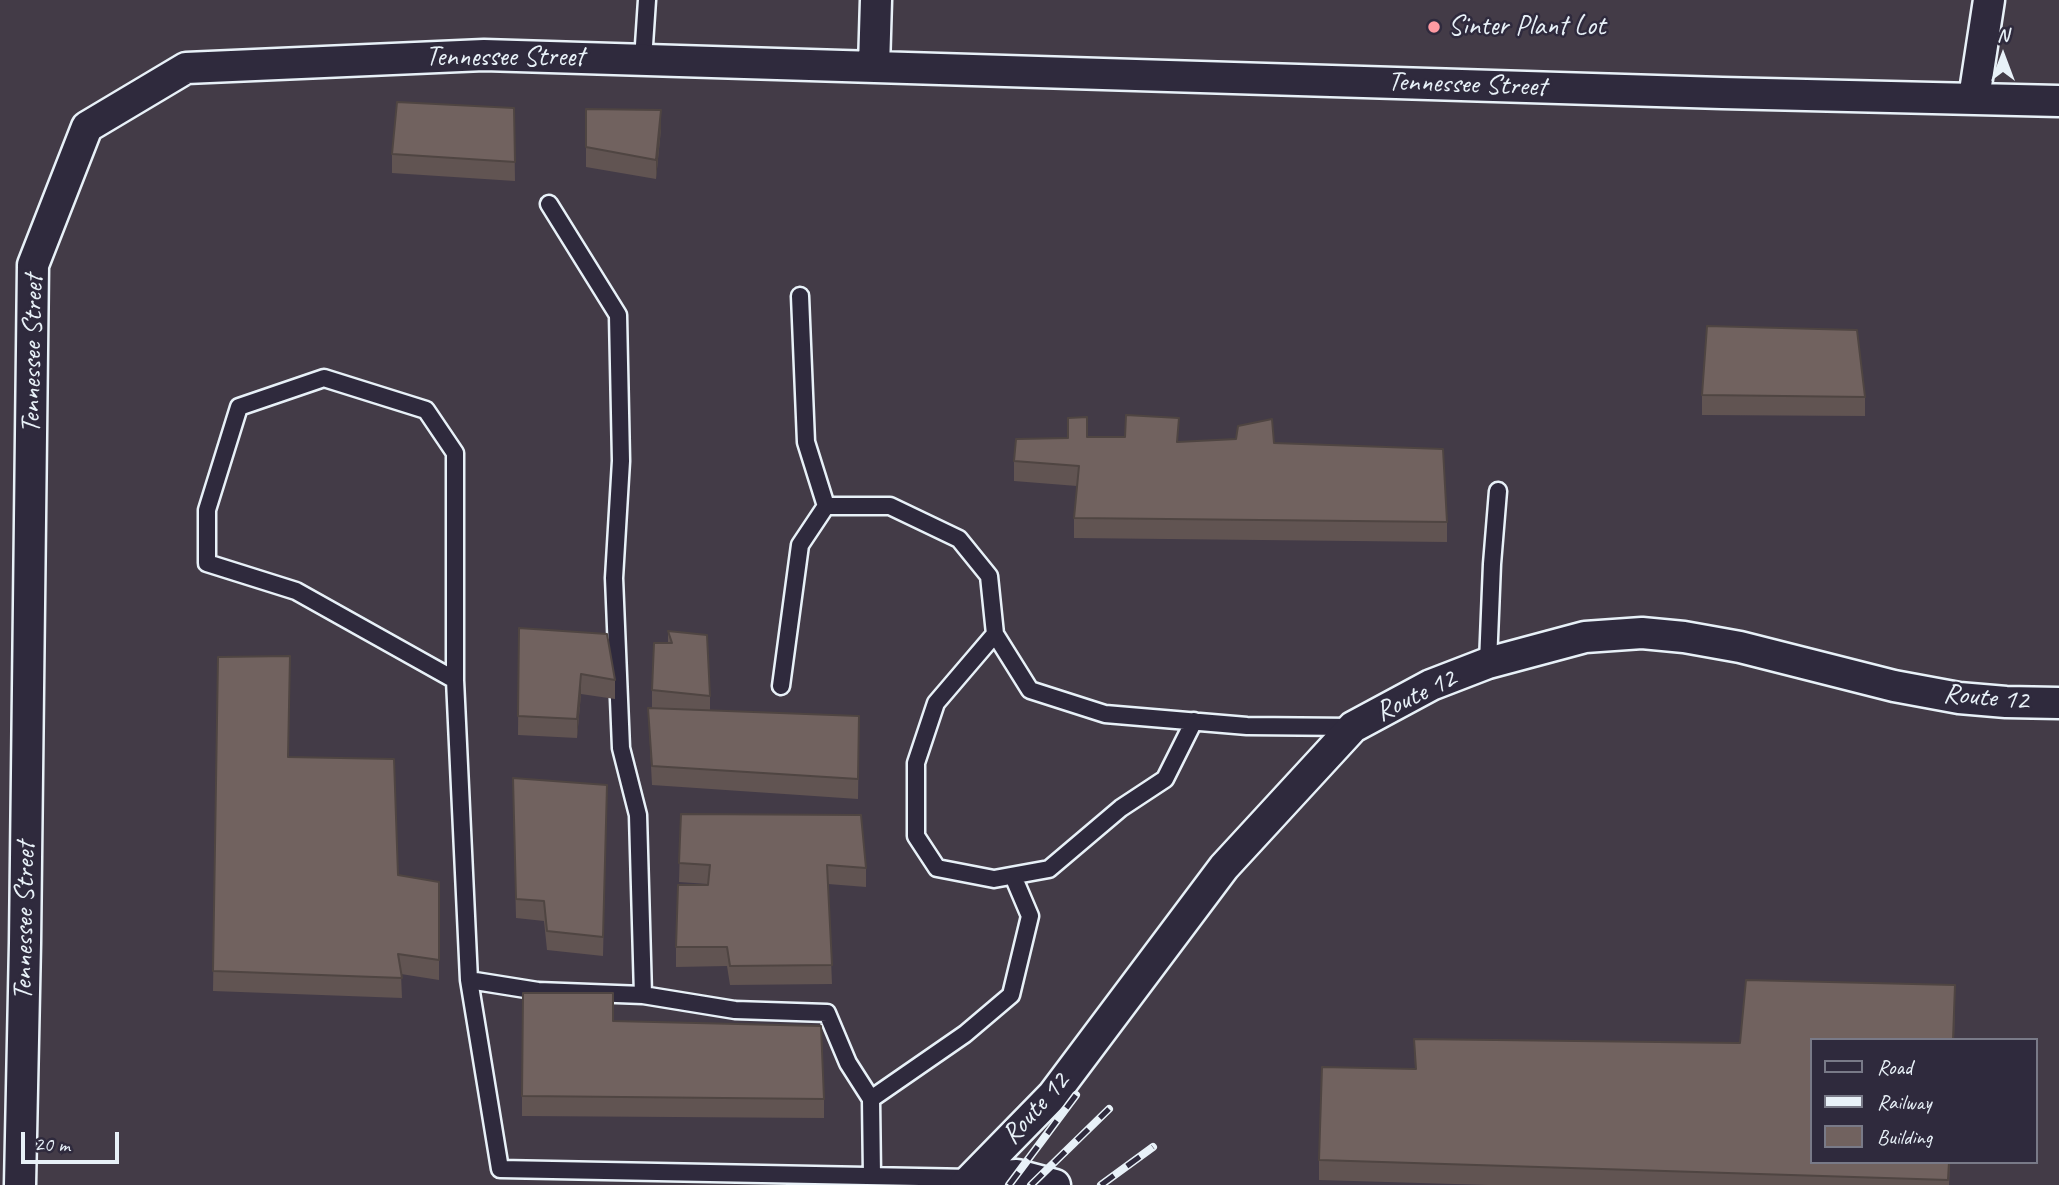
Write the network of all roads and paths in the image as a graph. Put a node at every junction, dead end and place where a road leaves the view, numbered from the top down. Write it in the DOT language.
graph roads {
  1 [pos="647,0"];
  2 [pos="876,0"];
  3 [pos="1989,0"];
  4 [pos="643,60"];
  5 [pos="874,67"];
  6 [pos="1974,98"];
  7 [pos="2059,101"];
  8 [pos="549,204"];
  9 [pos="800,296"];
  10 [pos="1498,491"];
  11 [pos="826,506"];
  12 [pos="995,634"];
  13 [pos="1488,663"];
  14 [pos="455,680"];
  15 [pos="781,686"];
  16 [pos="2059,703"];
  17 [pos="1194,721"];
  18 [pos="1353,727"];
  19 [pos="1013,876"];
  20 [pos="469,980"];
  21 [pos="643,995"];
  22 [pos="871,1099"];
  23 [pos="872,1176"];
  24 [pos="501,1177"];
  25 [pos="968,1181"];
  26 [pos="20,1185"];
  27 [pos="1055,1185"];
  1 -- 4 [label="lane"];
  2 -- 5 [label="street"];
  3 -- 6 [label="street"];
  4 -- 5 [label="street, Tennessee Street"];
  4 -- 26 [label="street, Tennessee Street"];
  5 -- 6 [label="street, Tennessee Street"];
  6 -- 7 [label="street, Tennessee Street"];
  8 -- 21 [label="lane"];
  9 -- 11 [label="lane"];
  10 -- 13 [label="lane"];
  11 -- 12 [label="lane"];
  11 -- 15 [label="lane"];
  12 -- 17 [label="lane"];
  12 -- 19 [label="lane"];
  13 -- 16 [label="street, Route 12"];
  13 -- 18 [label="street, Route 12"];
  14 -- 14 [label="lane"];
  14 -- 20 [label="lane"];
  17 -- 18 [label="lane"];
  17 -- 19 [label="lane"];
  18 -- 25 [label="street, Route 12"];
  19 -- 22 [label="lane"];
  20 -- 21 [label="lane"];
  20 -- 24 [label="lane"];
  21 -- 22 [label="lane"];
  22 -- 23 [label="lane"];
  23 -- 24 [label="lane"];
  23 -- 25 [label="lane"];
  25 -- 27 [label="street"];
}
